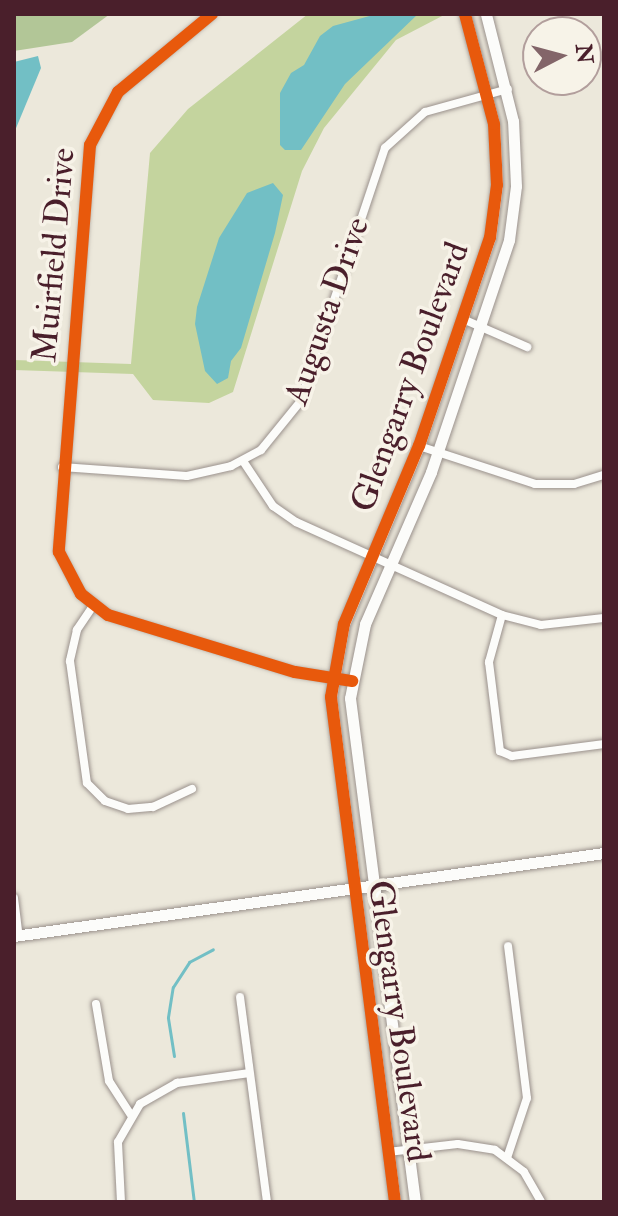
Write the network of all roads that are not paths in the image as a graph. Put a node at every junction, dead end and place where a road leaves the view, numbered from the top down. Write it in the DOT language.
graph roads {
  1 [pos="212,14"];
  2 [pos="484,14"];
  3 [pos="466,16"];
  4 [pos="508,89"];
  5 [pos="489,93"];
  6 [pos="494,214"];
  7 [pos="513,218"];
  8 [pos="465,320"];
  9 [pos="483,327"];
  10 [pos="527,347"];
  11 [pos="419,446"];
  12 [pos="438,452"];
  13 [pos="243,461"];
  14 [pos="62,467"];
  15 [pos="604,475"];
  16 [pos="373,557"];
  17 [pos="390,565"];
  18 [pos="93,606"];
  19 [pos="502,615"];
  20 [pos="604,618"];
  21 [pos="333,679"];
  22 [pos="352,681"];
  23 [pos="604,744"];
  24 [pos="354,751"];
  25 [pos="335,753"];
  26 [pos="192,789"];
  27 [pos="604,853"];
  28 [pos="372,885"];
  29 [pos="353,888"];
  30 [pos="14,898"];
  31 [pos="17,936"];
  32 [pos="508,946"];
  33 [pos="384,978"];
  34 [pos="365,981"];
  35 [pos="240,997"];
  36 [pos="96,1004"];
  37 [pos="249,1073"];
  38 [pos="401,1102"];
  39 [pos="382,1104"];
  40 [pos="131,1115"];
  41 [pos="408,1150"];
  42 [pos="388,1152"];
  43 [pos="507,1158"];
  44 [pos="121,1202"];
  45 [pos="267,1202"];
  46 [pos="395,1202"];
  47 [pos="415,1202"];
  48 [pos="541,1202"];
  1 -- 14 [label="street, Muirfield Drive"];
  2 -- 3 [label="street"];
  2 -- 4 [label="street, Glengarry Boulevard"];
  3 -- 5 [label="street, Glengarry Boulevard"];
  4 -- 5 [label="street, Augusta Drive"];
  4 -- 7 [label="street, Glengarry Boulevard"];
  5 -- 6 [label="street, Glengarry Boulevard"];
  5 -- 13 [label="street, Augusta Drive"];
  6 -- 7 [label="street, Glengarry Boulevard"];
  6 -- 8 [label="street, Glengarry Boulevard"];
  7 -- 9 [label="street, Glengarry Boulevard"];
  8 -- 9 [label="street"];
  8 -- 11 [label="street, Glengarry Boulevard"];
  9 -- 10 [label="street"];
  9 -- 12 [label="street, Glengarry Boulevard"];
  11 -- 12 [label="street"];
  11 -- 16 [label="street, Glengarry Boulevard"];
  12 -- 15 [label="street"];
  12 -- 17 [label="street, Glengarry Boulevard"];
  13 -- 14 [label="street, Augusta Drive"];
  13 -- 16 [label="street"];
  14 -- 18 [label="street, Muirfield Drive"];
  16 -- 17 [label="street"];
  16 -- 21 [label="street, Glengarry Boulevard"];
  17 -- 19 [label="street"];
  17 -- 22 [label="street, Glengarry Boulevard"];
  18 -- 21 [label="street, Muirfield Drive"];
  18 -- 26 [label="street"];
  19 -- 20 [label="street"];
  19 -- 23 [label="street"];
  21 -- 22 [label="street, Muirfield Drive"];
  21 -- 25 [label="street, Glengarry Boulevard"];
  22 -- 24 [label="street, Glengarry Boulevard"];
  24 -- 25 [label="street"];
  24 -- 28 [label="street, Glengarry Boulevard"];
  25 -- 29 [label="street, Glengarry Boulevard"];
  27 -- 28 [label="street"];
  28 -- 29 [label="street"];
  28 -- 33 [label="street, Glengarry Boulevard"];
  29 -- 31 [label="street"];
  29 -- 34 [label="street, Glengarry Boulevard"];
  30 -- 31 [label="street"];
  32 -- 43 [label="street"];
  33 -- 34 [label="street, Glengarry Boulevard"];
  33 -- 38 [label="street, Glengarry Boulevard"];
  34 -- 39 [label="street, Glengarry Boulevard"];
  35 -- 37 [label="street"];
  36 -- 40 [label="street"];
  37 -- 40 [label="street"];
  37 -- 45 [label="street"];
  38 -- 39 [label="street, Glengarry Boulevard"];
  38 -- 41 [label="street, Glengarry Boulevard"];
  39 -- 42 [label="street, Glengarry Boulevard"];
  40 -- 44 [label="street"];
  41 -- 42 [label="street"];
  41 -- 43 [label="street"];
  41 -- 47 [label="street, Glengarry Boulevard"];
  42 -- 46 [label="street, Glengarry Boulevard"];
  43 -- 48 [label="street"];
}
